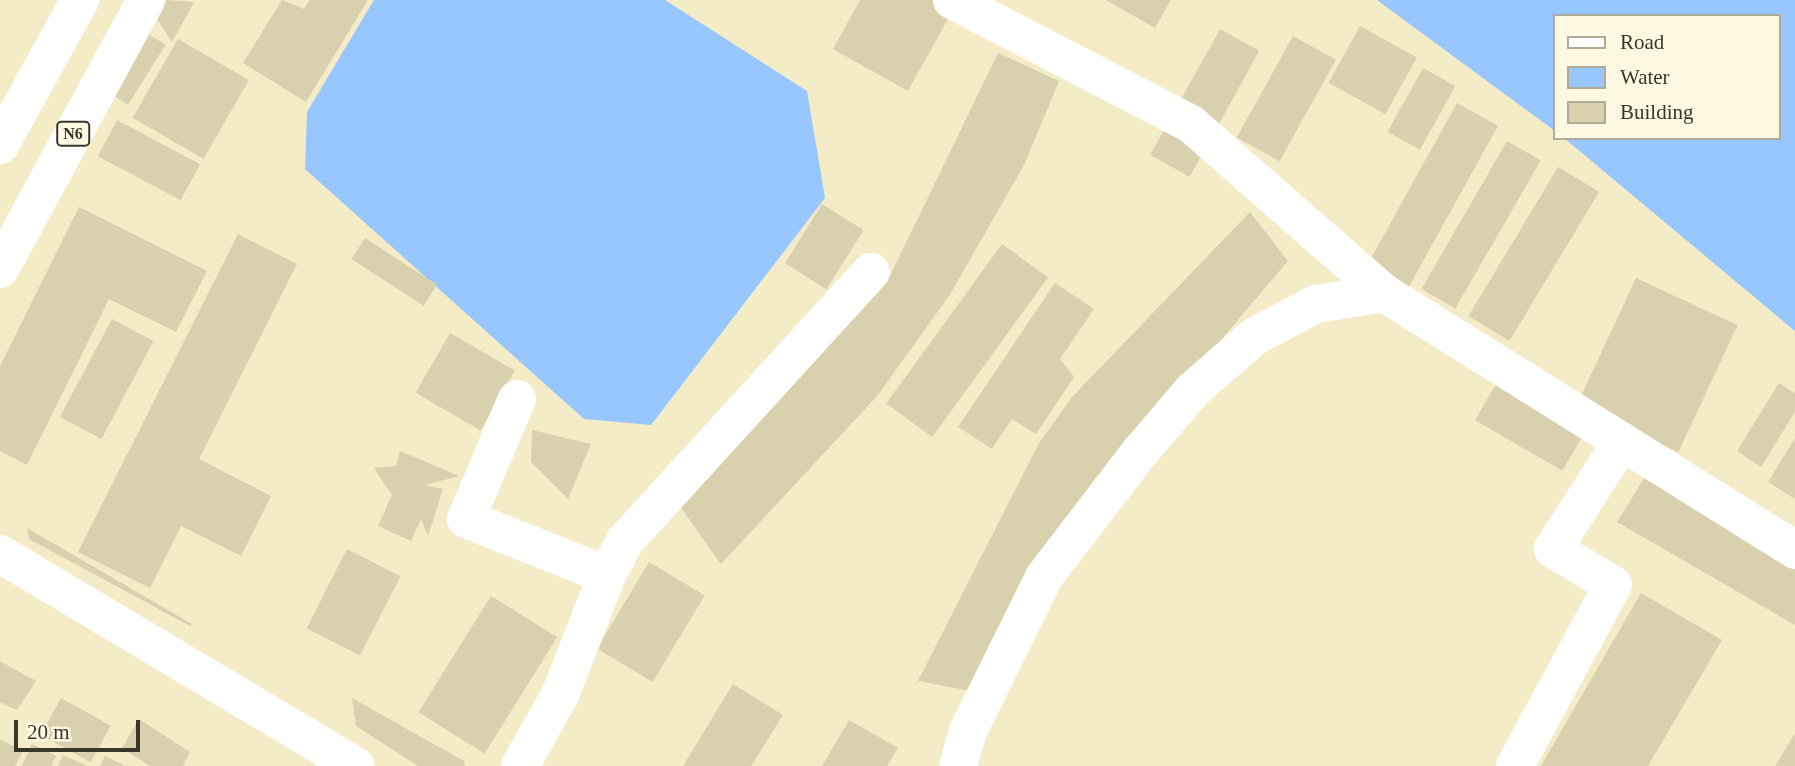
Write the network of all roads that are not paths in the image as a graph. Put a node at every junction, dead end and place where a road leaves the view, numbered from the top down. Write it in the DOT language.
graph roads {
  1 [pos="80,0"];
  2 [pos="146,0"];
  3 [pos="952,0"];
  4 [pos="0,145"];
  5 [pos="0,269"];
  6 [pos="871,272"];
  7 [pos="1384,293"];
  8 [pos="517,399"];
  9 [pos="1622,441"];
  10 [pos="1795,550"];
  11 [pos="0,554"];
  12 [pos="607,575"];
  13 [pos="356,766"];
  14 [pos="520,766"];
  15 [pos="958,766"];
  16 [pos="1515,766"];
  1 -- 4 [label="main road"];
  2 -- 5 [label="main road, N6"];
  3 -- 7 [label="main road"];
  6 -- 12 [label="main road"];
  7 -- 9 [label="main road"];
  7 -- 15 [label="main road"];
  8 -- 12 [label="main road"];
  9 -- 10 [label="main road"];
  9 -- 16 [label="main road"];
  11 -- 13 [label="main road"];
  12 -- 14 [label="main road"];
}
